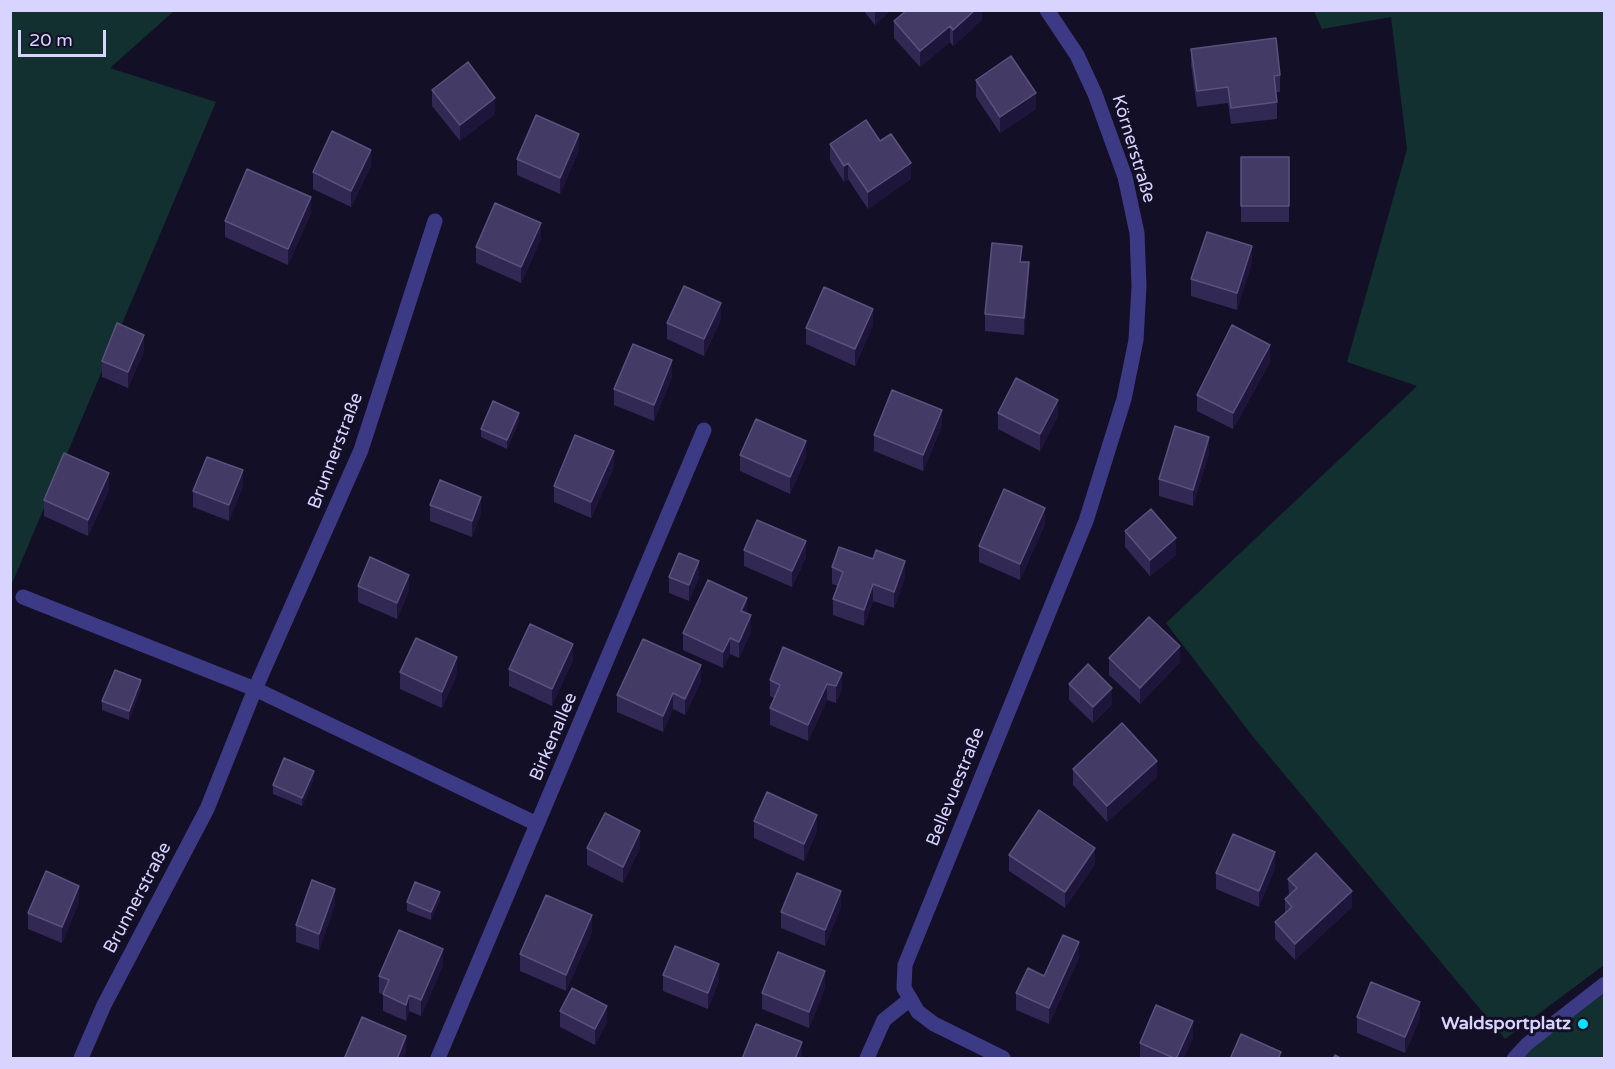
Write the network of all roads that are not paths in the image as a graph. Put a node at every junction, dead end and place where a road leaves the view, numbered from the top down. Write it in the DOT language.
graph roads {
  1 [pos="1047,10"];
  2 [pos="435,221"];
  3 [pos="704,430"];
  4 [pos="1086,521"];
  5 [pos="23,597"];
  6 [pos="255,689"];
  7 [pos="537,824"];
  8 [pos="1605,984"];
  9 [pos="909,1000"];
  10 [pos="81,1059"];
  11 [pos="438,1059"];
  12 [pos="867,1059"];
  13 [pos="1003,1059"];
  14 [pos="1514,1059"];
  1 -- 4 [label="street, Körnerstraße"];
  2 -- 6 [label="street, Brunnerstraße"];
  3 -- 7 [label="street, Birkenallee"];
  4 -- 9 [label="street, Bellevuestraße"];
  5 -- 6 [label="street"];
  6 -- 7 [label="street"];
  6 -- 10 [label="street, Brunnerstraße"];
  7 -- 11 [label="street, Birkenallee"];
  8 -- 14 [label="lane"];
  9 -- 12 [label="street"];
  9 -- 13 [label="street"];
}
